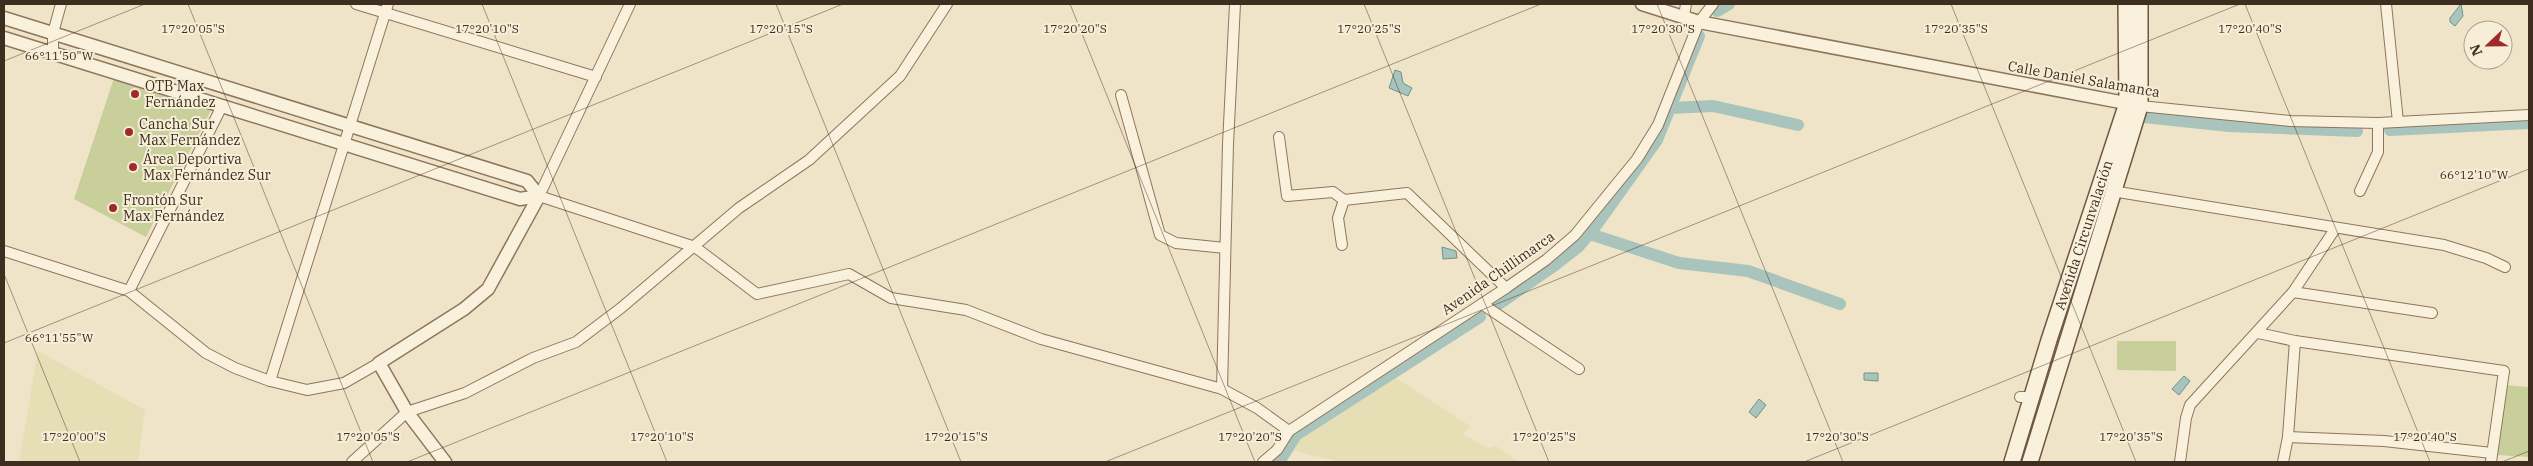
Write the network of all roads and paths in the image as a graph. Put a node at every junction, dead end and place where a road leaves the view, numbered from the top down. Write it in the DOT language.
graph roads {
  1 [pos="61,4"];
  2 [pos="356,4"];
  3 [pos="630,4"];
  4 [pos="947,4"];
  5 [pos="1235,4"];
  6 [pos="1642,4"];
  7 [pos="1713,4"];
  8 [pos="2126,4"];
  9 [pos="2140,4"];
  10 [pos="2386,4"];
  11 [pos="387,8"];
  12 [pos="1685,10"];
  13 [pos="4,18"];
  14 [pos="1699,22"];
  15 [pos="53,33"];
  16 [pos="4,38"];
  17 [pos="53,53"];
  18 [pos="596,77"];
  19 [pos="1121,95"];
  20 [pos="2134,104"];
  21 [pos="222,106"];
  22 [pos="2529,115"];
  23 [pos="2398,122"];
  24 [pos="2378,123"];
  25 [pos="351,126"];
  26 [pos="1278,137"];
  27 [pos="346,143"];
  28 [pos="2360,191"];
  29 [pos="2112,192"];
  30 [pos="540,196"];
  31 [pos="1344,200"];
  32 [pos="2335,229"];
  33 [pos="1342,245"];
  34 [pos="694,247"];
  35 [pos="1225,248"];
  36 [pos="4,251"];
  37 [pos="2505,267"];
  38 [pos="1506,288"];
  39 [pos="129,291"];
  40 [pos="2294,292"];
  41 [pos="1482,304"];
  42 [pos="2432,313"];
  43 [pos="2258,333"];
  44 [pos="2295,341"];
  45 [pos="379,363"];
  46 [pos="1579,369"];
  47 [pos="270,381"];
  48 [pos="1222,388"];
  49 [pos="407,412"];
  50 [pos="1289,431"];
  51 [pos="2288,437"];
  52 [pos="2491,458"];
  53 [pos="352,462"];
  54 [pos="445,462"];
  55 [pos="1263,462"];
  56 [pos="2012,462"];
  57 [pos="2030,462"];
  58 [pos="2180,462"];
  59 [pos="2283,462"];
  1 -- 15 [label="street"];
  2 -- 11 [label="street"];
  3 -- 18 [label="street"];
  4 -- 34 [label="street"];
  5 -- 35 [label="street"];
  6 -- 12 [label="street, Calle Daniel Salamanca"];
  7 -- 14 [label="street, Avenida Chillimarca"];
  8 -- 20 [label="main road, Avenida Circunvalación"];
  9 -- 20 [label="main road, Avenida Circunvalación"];
  10 -- 23 [label="street"];
  11 -- 18 [label="street"];
  11 -- 25 [label="street"];
  12 -- 14 [label="street, Calle Daniel Salamanca"];
  13 -- 15 [label="street"];
  14 -- 20 [label="street, Calle Daniel Salamanca"];
  14 -- 38 [label="street, Avenida Chillimarca"];
  15 -- 17 [label="street"];
  15 -- 25 [label="street"];
  16 -- 17 [label="street"];
  17 -- 21 [label="street"];
  18 -- 30 [label="street"];
  19 -- 35 [label="street"];
  20 -- 24 [label="street, Calle Daniel Salamanca"];
  20 -- 29 [label="main road, Avenida Circunvalación"];
  20 -- 56 [label="main road, Avenida Circunvalación"];
  21 -- 27 [label="street"];
  21 -- 39 [label="street"];
  22 -- 23 [label="street, Calle Daniel Salamanca"];
  23 -- 24 [label="street, Calle Daniel Salamanca"];
  24 -- 28 [label="street"];
  25 -- 27 [label="street"];
  25 -- 30 [label="street"];
  26 -- 31 [label="street"];
  27 -- 30 [label="street"];
  27 -- 47 [label="street"];
  29 -- 32 [label="street"];
  29 -- 57 [label="main road, Avenida Circunvalación"];
  30 -- 34 [label="street"];
  30 -- 45 [label="street"];
  31 -- 33 [label="street"];
  31 -- 38 [label="street"];
  32 -- 37 [label="street"];
  32 -- 40 [label="street"];
  34 -- 48 [label="street"];
  34 -- 49 [label="street"];
  35 -- 48 [label="street"];
  36 -- 39 [label="street"];
  38 -- 41 [label="street, Avenida Chillimarca"];
  39 -- 47 [label="street"];
  40 -- 42 [label="street"];
  40 -- 43 [label="street"];
  41 -- 46 [label="street"];
  41 -- 50 [label="street, Avenida Chillimarca"];
  43 -- 44 [label="street"];
  43 -- 58 [label="street"];
  44 -- 51 [label="street"];
  44 -- 52 [label="street"];
  45 -- 47 [label="street"];
  45 -- 49 [label="street"];
  48 -- 50 [label="street"];
  49 -- 53 [label="street"];
  49 -- 54 [label="street"];
  50 -- 55 [label="street, Avenida Chillimarca"];
  51 -- 52 [label="street"];
  51 -- 59 [label="street"];
}
